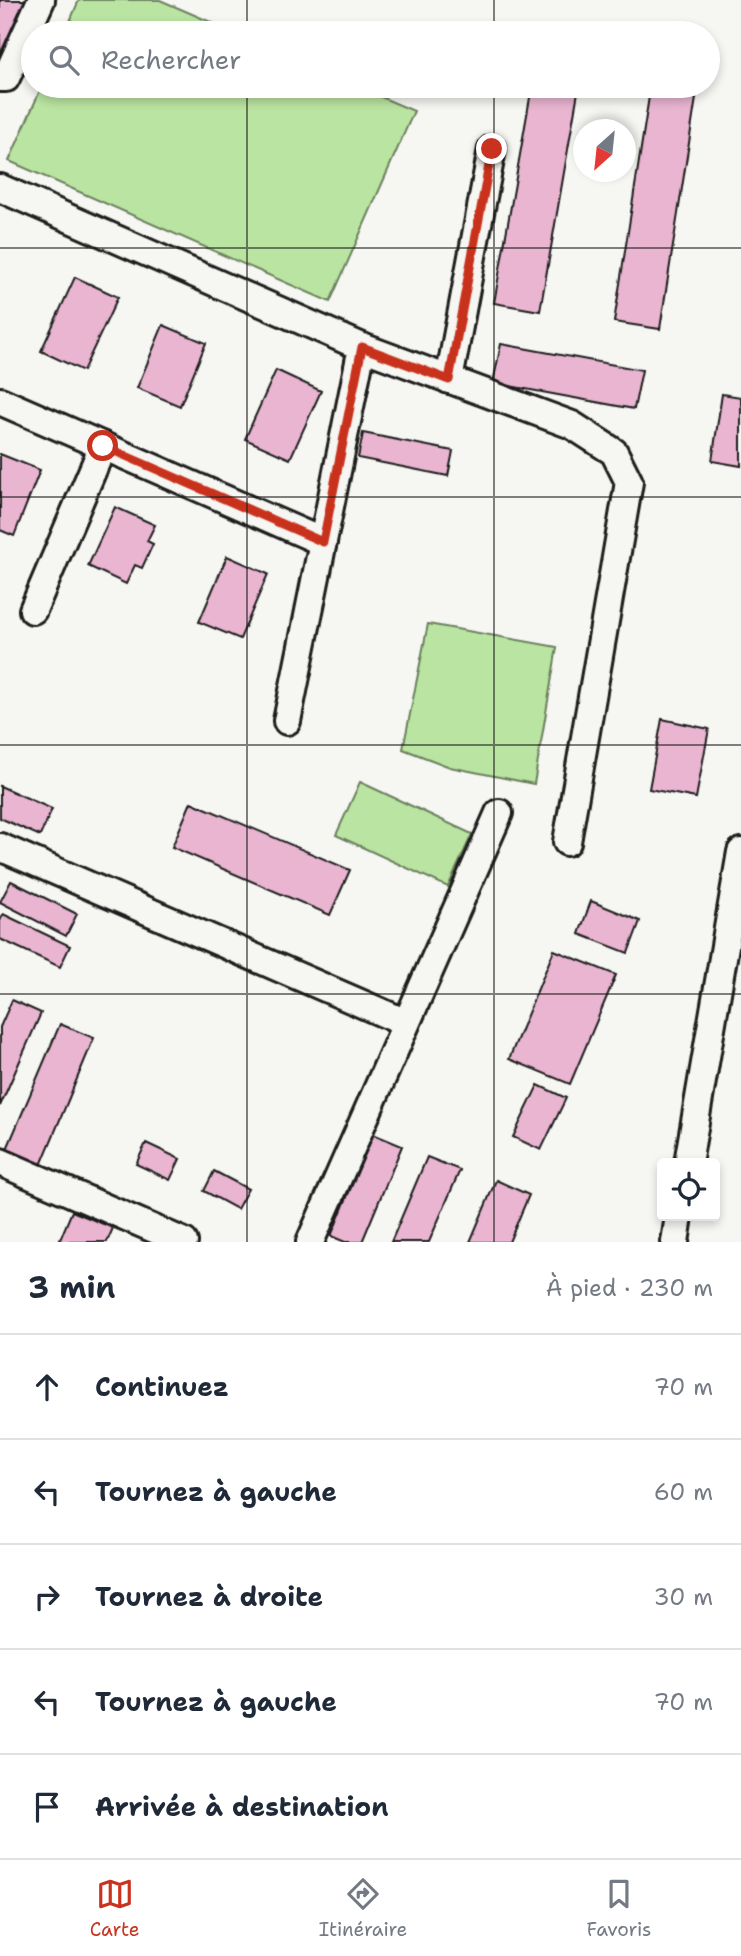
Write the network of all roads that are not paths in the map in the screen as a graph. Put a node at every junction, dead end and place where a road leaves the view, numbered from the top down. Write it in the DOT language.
graph roads {
  1 [pos="40,0"];
  2 [pos="31,21"];
  3 [pos="21,44"];
  4 [pos="0,78"];
  5 [pos="492,149"];
  6 [pos="0,188"];
  7 [pos="362,347"];
  8 [pos="449,380"];
  9 [pos="0,401"];
  10 [pos="103,446"];
  11 [pos="323,542"];
  12 [pos="33,610"];
  13 [pos="287,721"];
  14 [pos="499,813"];
  15 [pos="567,842"];
  16 [pos="1,850"];
  17 [pos="741,852"];
  18 [pos="407,1023"];
  19 [pos="689,1158"];
  20 [pos="0,1162"];
  21 [pos="679,1221"];
  22 [pos="184,1242"];
  23 [pos="310,1242"];
  24 [pos="675,1242"];
  1 -- 2 [label="lane"];
  3 -- 4 [label="lane"];
  5 -- 8 [label="lane"];
  6 -- 7 [label="lane"];
  7 -- 8 [label="lane"];
  7 -- 11 [label="lane"];
  8 -- 15 [label="lane"];
  9 -- 10 [label="lane"];
  10 -- 11 [label="lane"];
  10 -- 12 [label="lane"];
  11 -- 13 [label="lane"];
  14 -- 18 [label="lane"];
  16 -- 18 [label="lane"];
  17 -- 19 [label="lane"];
  18 -- 23 [label="lane"];
  20 -- 22 [label="lane"];
  21 -- 24 [label="lane"];
}
